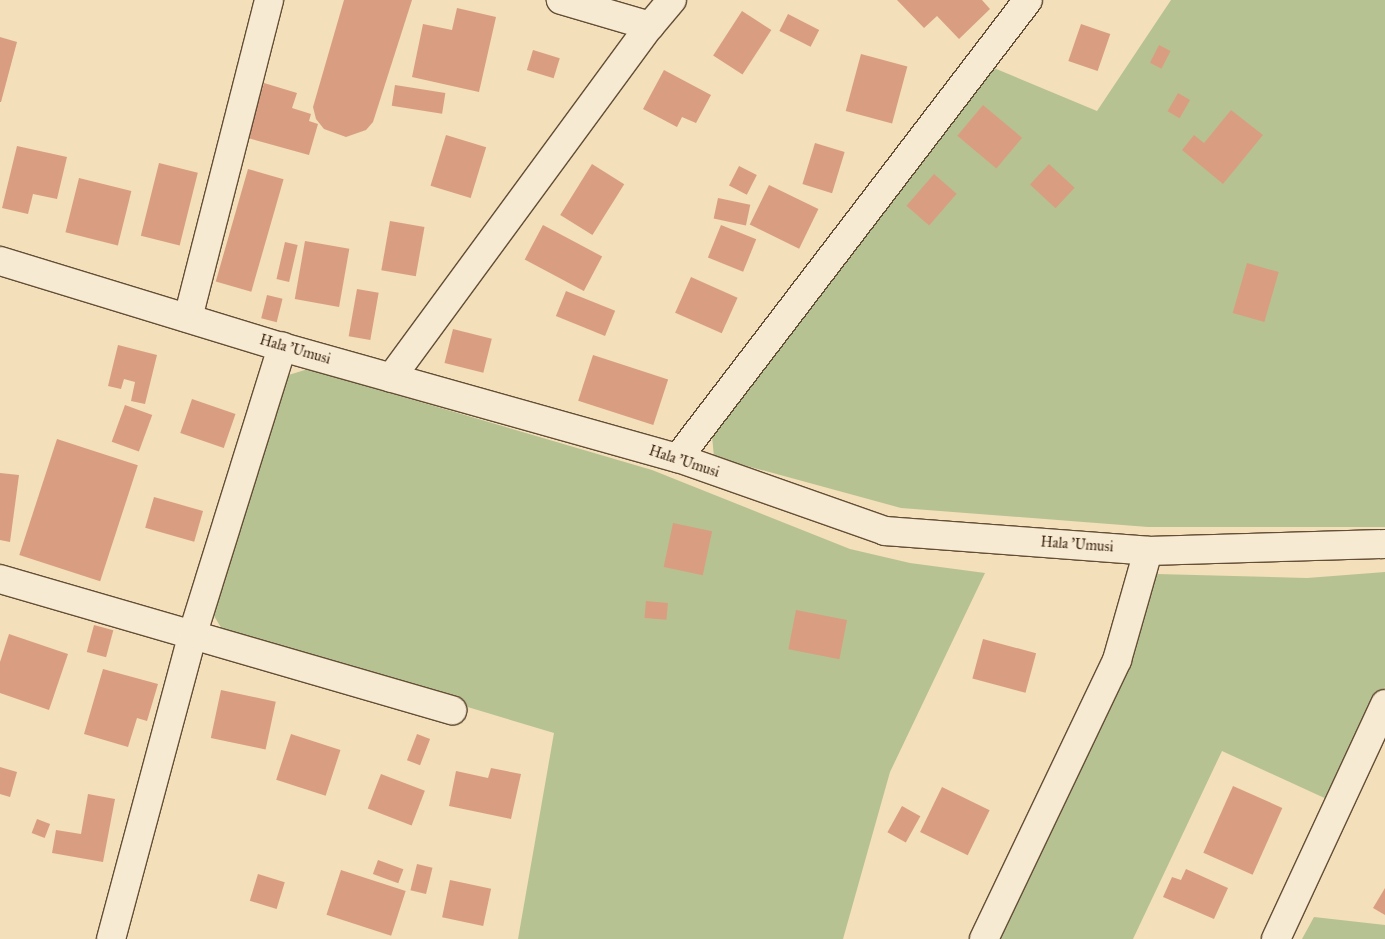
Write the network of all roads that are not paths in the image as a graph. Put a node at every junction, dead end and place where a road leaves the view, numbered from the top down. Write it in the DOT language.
graph roads {
  1 [pos="269,0"];
  2 [pos="561,0"];
  3 [pos="672,0"];
  4 [pos="1028,0"];
  5 [pos="650,26"];
  6 [pos="0,261"];
  7 [pos="188,318"];
  8 [pos="282,347"];
  9 [pos="391,378"];
  10 [pos="678,458"];
  11 [pos="1385,544"];
  12 [pos="1148,551"];
  13 [pos="0,579"];
  14 [pos="193,634"];
  15 [pos="1385,704"];
  16 [pos="452,710"];
  17 [pos="111,939"];
  18 [pos="984,939"];
  19 [pos="1276,939"];
  1 -- 7 [label="street"];
  2 -- 5 [label="street"];
  3 -- 5 [label="street"];
  4 -- 10 [label="street"];
  5 -- 9 [label="street"];
  6 -- 7 [label="street, Hala 'Umusi"];
  7 -- 8 [label="street, Hala 'Umusi"];
  8 -- 9 [label="street, Hala 'Umusi"];
  8 -- 14 [label="street"];
  9 -- 10 [label="street, Hala 'Umusi"];
  10 -- 12 [label="street, Hala 'Umusi"];
  11 -- 12 [label="street, Hala 'Umusi"];
  12 -- 18 [label="street"];
  13 -- 14 [label="street"];
  14 -- 16 [label="street"];
  14 -- 17 [label="street"];
  15 -- 19 [label="street"];
}
